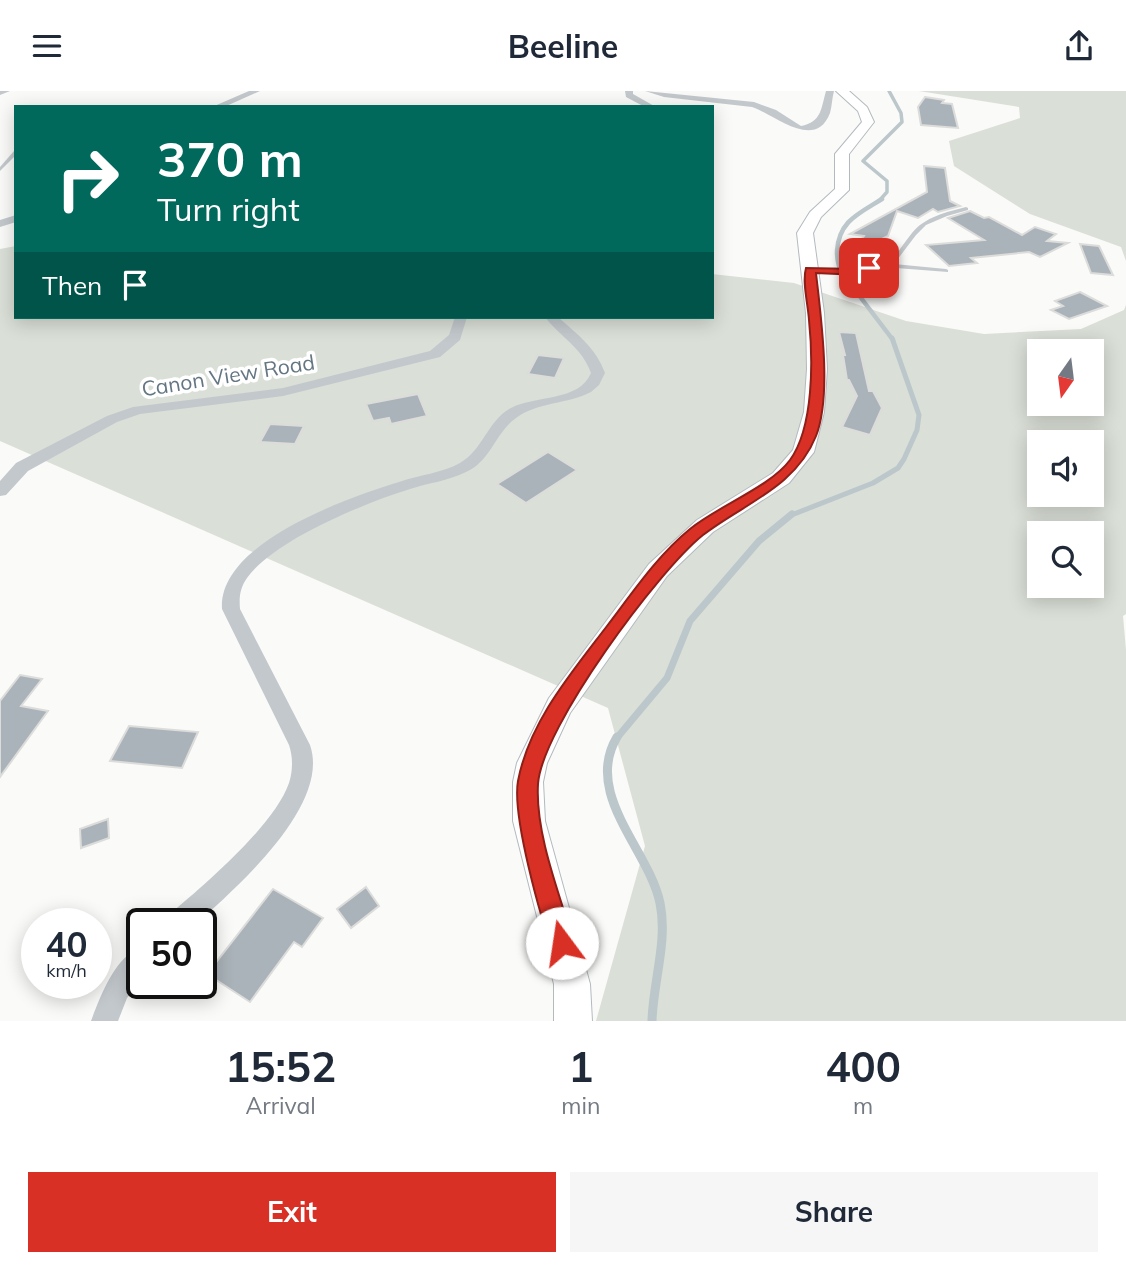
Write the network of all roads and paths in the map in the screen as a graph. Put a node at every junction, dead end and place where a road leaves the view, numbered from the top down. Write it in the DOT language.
graph roads {
  1 [pos="6,91"];
  2 [pos="256,91"];
  3 [pos="629,91"];
  4 [pos="649,91"];
  5 [pos="830,91"];
  6 [pos="842,91"];
  7 [pos="0,93"];
  8 [pos="220,105"];
  9 [pos="648,105"];
  10 [pos="14,154"];
  11 [pos="0,170"];
  12 [pos="966,209"];
  13 [pos="889,266"];
  14 [pos="816,270"];
  15 [pos="946,271"];
  16 [pos="460,319"];
  17 [pos="553,319"];
  18 [pos="0,491"];
  19 [pos="196,908"];
  20 [pos="126,979"];
  21 [pos="104,1021"];
  22 [pos="573,1021"];
  1 -- 7 [label="street"];
  2 -- 8 [label="street"];
  3 -- 9 [label="street"];
  4 -- 5 [label="street"];
  6 -- 14 [label="main road"];
  10 -- 11 [label="lane"];
  12 -- 13 [label="lane"];
  13 -- 14 [label="lane"];
  13 -- 15 [label="lane"];
  14 -- 22 [label="main road"];
  16 -- 18 [label="street, Canon View Road"];
  17 -- 19 [label="street"];
  20 -- 21 [label="street"];
}
